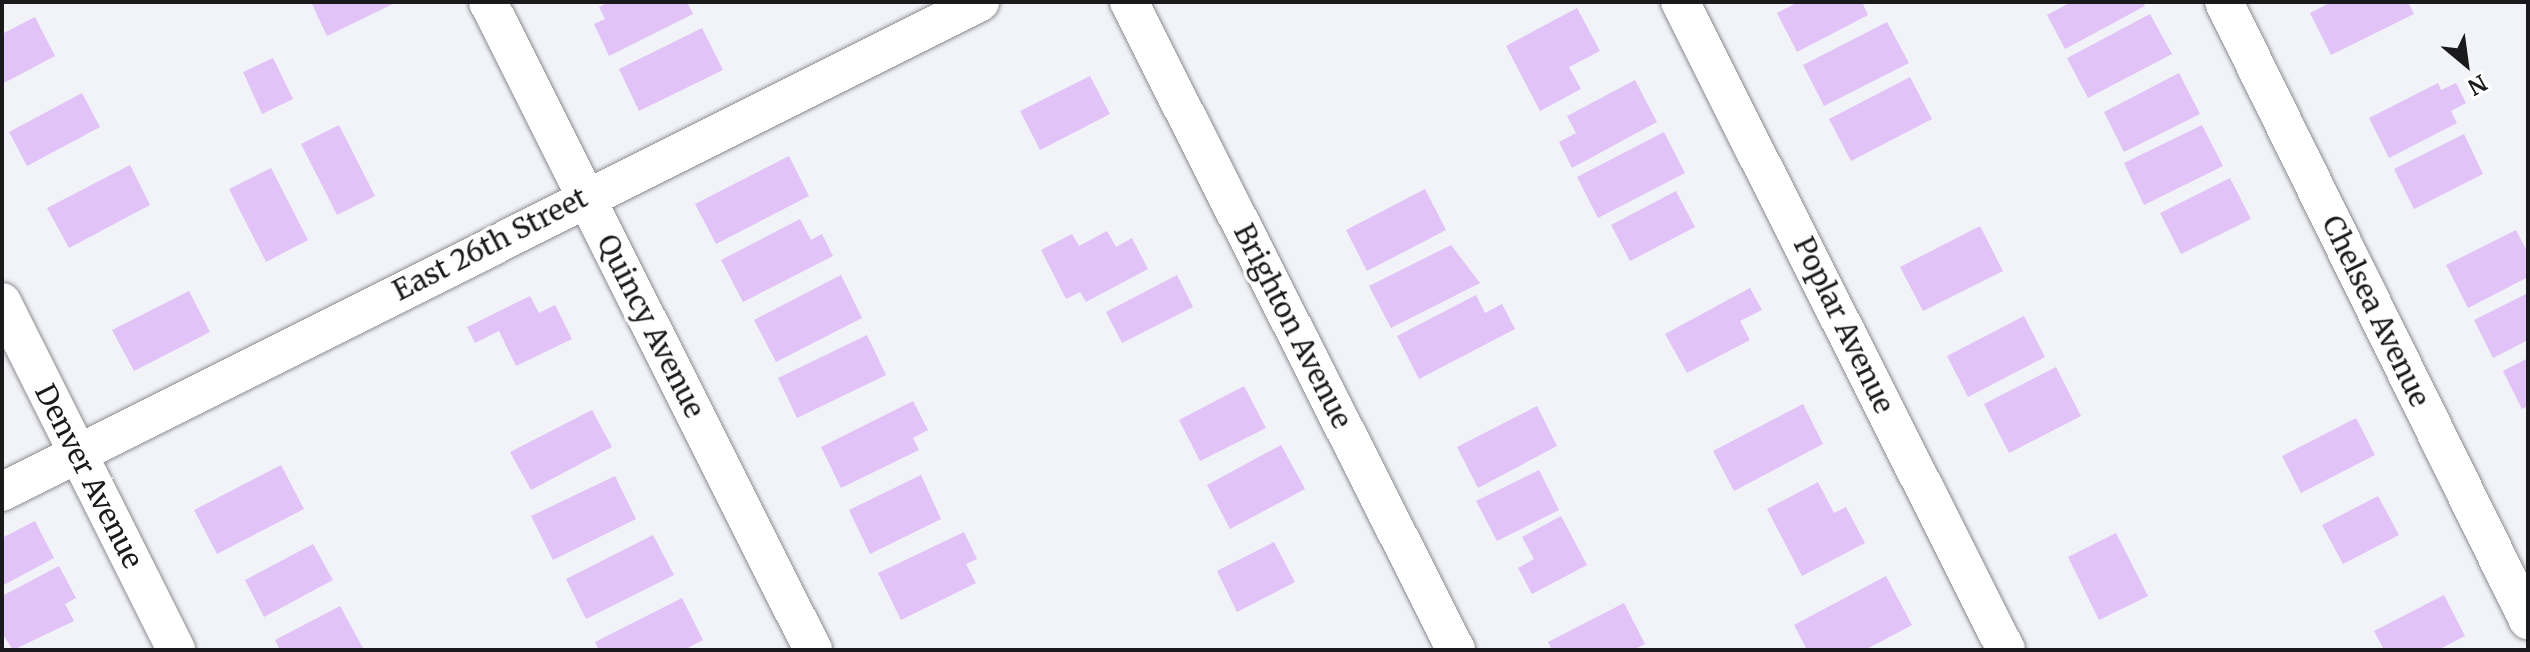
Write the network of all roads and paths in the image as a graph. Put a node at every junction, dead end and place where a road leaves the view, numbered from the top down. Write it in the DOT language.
graph roads {
  1 [pos="488,2"];
  2 [pos="980,2"];
  3 [pos="1129,2"];
  4 [pos="1680,2"];
  5 [pos="2224,2"];
  6 [pos="586,196"];
  7 [pos="2,302"];
  8 [pos="78,453"];
  9 [pos="2,492"];
  10 [pos="2528,620"];
  11 [pos="176,650"];
  12 [pos="813,650"];
  13 [pos="1456,650"];
  14 [pos="2006,650"];
  1 -- 6 [label="street, Quincy Avenue"];
  2 -- 6 [label="street, East 26th Street"];
  3 -- 13 [label="street, Brighton Avenue"];
  4 -- 14 [label="street, Poplar Avenue"];
  5 -- 10 [label="street, Chelsea Avenue"];
  6 -- 8 [label="street, East 26th Street"];
  6 -- 12 [label="street, Quincy Avenue"];
  7 -- 8 [label="street, Denver Avenue"];
  8 -- 9 [label="street, East 26th Street"];
  8 -- 11 [label="street, Denver Avenue"];
}
